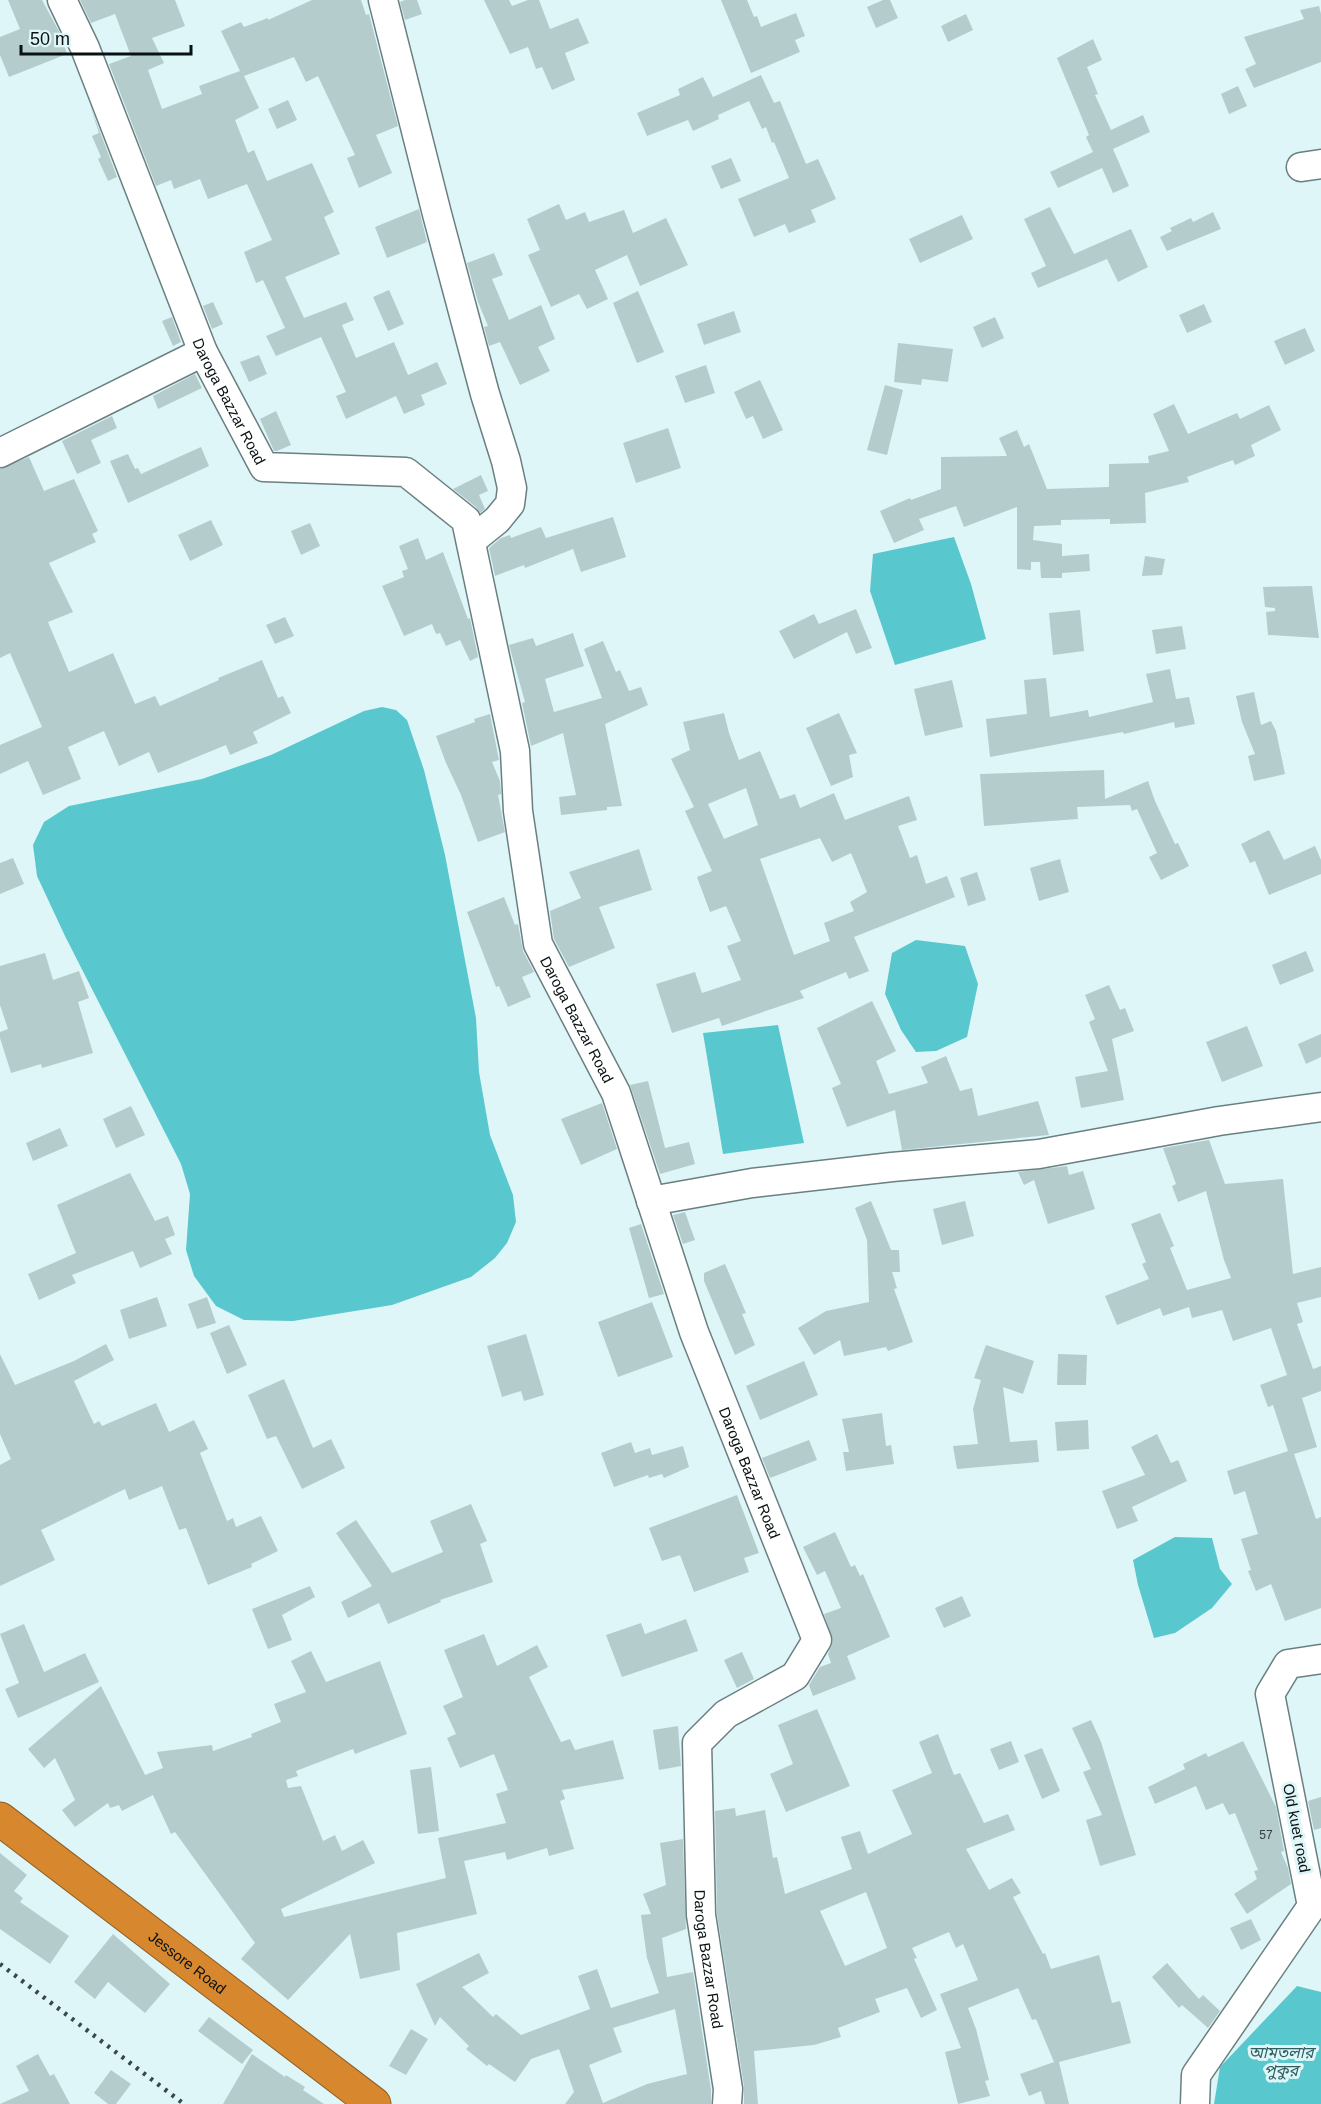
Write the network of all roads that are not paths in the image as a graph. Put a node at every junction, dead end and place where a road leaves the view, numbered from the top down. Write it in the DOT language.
graph roads {
  1 [pos="62,0"];
  2 [pos="383,0"];
  3 [pos="203,352"];
  4 [pos="0,453"];
  5 [pos="471,541"];
  6 [pos="1321,1107"];
  7 [pos="651,1201"];
  8 [pos="1321,1659"];
  9 [pos="0,1819"];
  10 [pos="374,2104"];
  11 [pos="727,2104"];
  12 [pos="1195,2104"];
  1 -- 3 [label="street, Daroga Bazzar Road"];
  2 -- 5 [label="street"];
  3 -- 4 [label="street"];
  3 -- 5 [label="street, Daroga Bazzar Road"];
  5 -- 7 [label="street, Daroga Bazzar Road"];
  6 -- 7 [label="street"];
  7 -- 11 [label="street, Daroga Bazzar Road"];
  8 -- 12 [label="street, Old kuet road"];
  9 -- 10 [label="highway, Jessore Road"];
}
